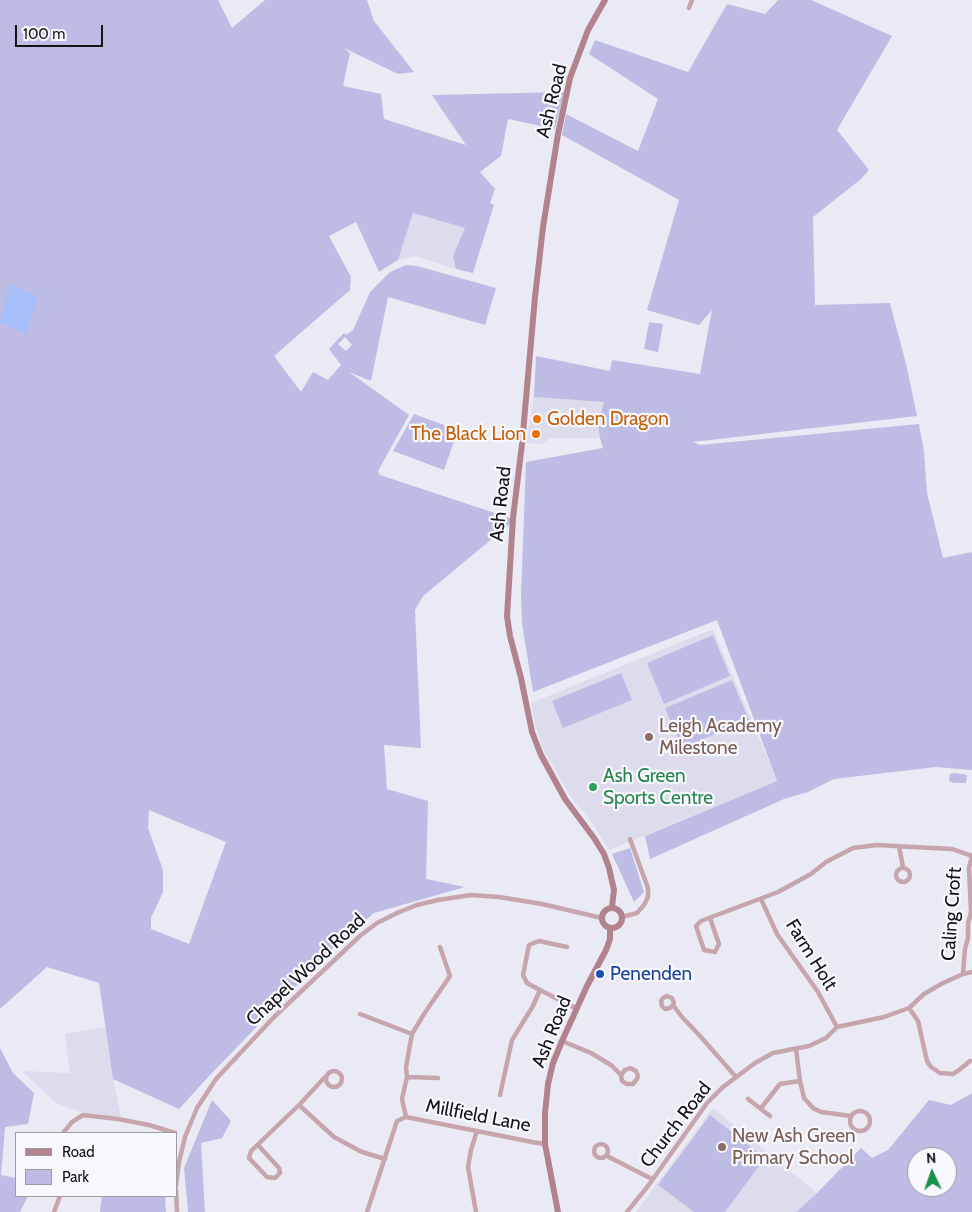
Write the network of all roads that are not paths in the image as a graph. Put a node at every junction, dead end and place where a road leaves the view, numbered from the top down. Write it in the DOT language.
graph roads {
  1 [pos="692,0"];
  2 [pos="602,1"];
  3 [pos="689,8"];
  4 [pos="630,839"];
  5 [pos="899,846"];
  6 [pos="972,856"];
  7 [pos="903,867"];
  8 [pos="762,898"];
  9 [pos="612,907"];
  10 [pos="602,918"];
  11 [pos="622,918"];
  12 [pos="710,918"];
  13 [pos="610,928"];
  14 [pos="440,947"];
  15 [pos="567,947"];
  16 [pos="972,972"];
  17 [pos="963,974"];
  18 [pos="540,990"];
  19 [pos="673,1005"];
  20 [pos="577,1008"];
  21 [pos="909,1008"];
  22 [pos="360,1014"];
  23 [pos="837,1027"];
  24 [pos="412,1034"];
  25 [pos="562,1042"];
  26 [pos="796,1049"];
  27 [pos="970,1061"];
  28 [pos="621,1075"];
  29 [pos="326,1077"];
  30 [pos="407,1077"];
  31 [pos="736,1077"];
  32 [pos="438,1078"];
  33 [pos="800,1081"];
  34 [pos="500,1095"];
  35 [pos="748,1099"];
  36 [pos="298,1105"];
  37 [pos="760,1108"];
  38 [pos="770,1116"];
  39 [pos="851,1116"];
  40 [pos="406,1117"];
  41 [pos="477,1131"];
  42 [pos="64,1132"];
  43 [pos="169,1132"];
  44 [pos="178,1135"];
  45 [pos="185,1137"];
  46 [pos="545,1144"];
  47 [pos="258,1145"];
  48 [pos="606,1156"];
  49 [pos="385,1159"];
  50 [pos="178,1170"];
  51 [pos="652,1179"];
  52 [pos="60,1197"];
  53 [pos="176,1197"];
  54 [pos="54,1212"];
  55 [pos="177,1212"];
  56 [pos="367,1212"];
  57 [pos="476,1212"];
  58 [pos="558,1212"];
  59 [pos="627,1212"];
  1 -- 3 [label="street"];
  2 -- 9 [label="street, Ash Road"];
  4 -- 11 [label="street"];
  5 -- 6 [label="street, Caling Croft"];
  5 -- 7 [label="street"];
  5 -- 8 [label="street, Caling Croft"];
  6 -- 17 [label="street, Caling Croft"];
  8 -- 12 [label="street"];
  8 -- 23 [label="street, Farm Holt"];
  9 -- 10 [label="street"];
  9 -- 11 [label="street"];
  10 -- 13 [label="street"];
  10 -- 45 [label="street, Chapel Wood Road"];
  11 -- 13 [label="street"];
  12 -- 12 [label="street"];
  13 -- 20 [label="street, Ash Road"];
  14 -- 24 [label="street"];
  15 -- 18 [label="street"];
  16 -- 17 [label="street, Church Road"];
  17 -- 21 [label="street, Church Road"];
  18 -- 20 [label="street"];
  18 -- 34 [label="street"];
  19 -- 31 [label="street"];
  20 -- 25 [label="street, Ash Road"];
  21 -- 23 [label="street, Church Road"];
  21 -- 27 [label="street"];
  22 -- 24 [label="street"];
  23 -- 26 [label="street, Church Road"];
  24 -- 30 [label="street"];
  25 -- 28 [label="street"];
  25 -- 46 [label="street, Ash Road"];
  26 -- 31 [label="street, Church Road"];
  26 -- 33 [label="street"];
  29 -- 36 [label="street"];
  30 -- 32 [label="street"];
  30 -- 40 [label="street"];
  31 -- 51 [label="street, Church Road"];
  33 -- 37 [label="street"];
  33 -- 39 [label="street"];
  35 -- 37 [label="street"];
  36 -- 47 [label="street"];
  36 -- 49 [label="street"];
  37 -- 38 [label="street"];
  39 -- 39 [label="street"];
  40 -- 41 [label="street, Millfield Lane"];
  40 -- 49 [label="street"];
  41 -- 46 [label="street, Millfield Lane"];
  41 -- 57 [label="street"];
  42 -- 43 [label="street"];
  44 -- 45 [label="street"];
  45 -- 50 [label="street, Chapel Wood Road"];
  46 -- 58 [label="street, Ash Road"];
  47 -- 47 [label="street"];
  48 -- 51 [label="street"];
  49 -- 56 [label="street"];
  51 -- 59 [label="street, Church Road"];
  52 -- 54 [label="street"];
  53 -- 55 [label="street"];
}
